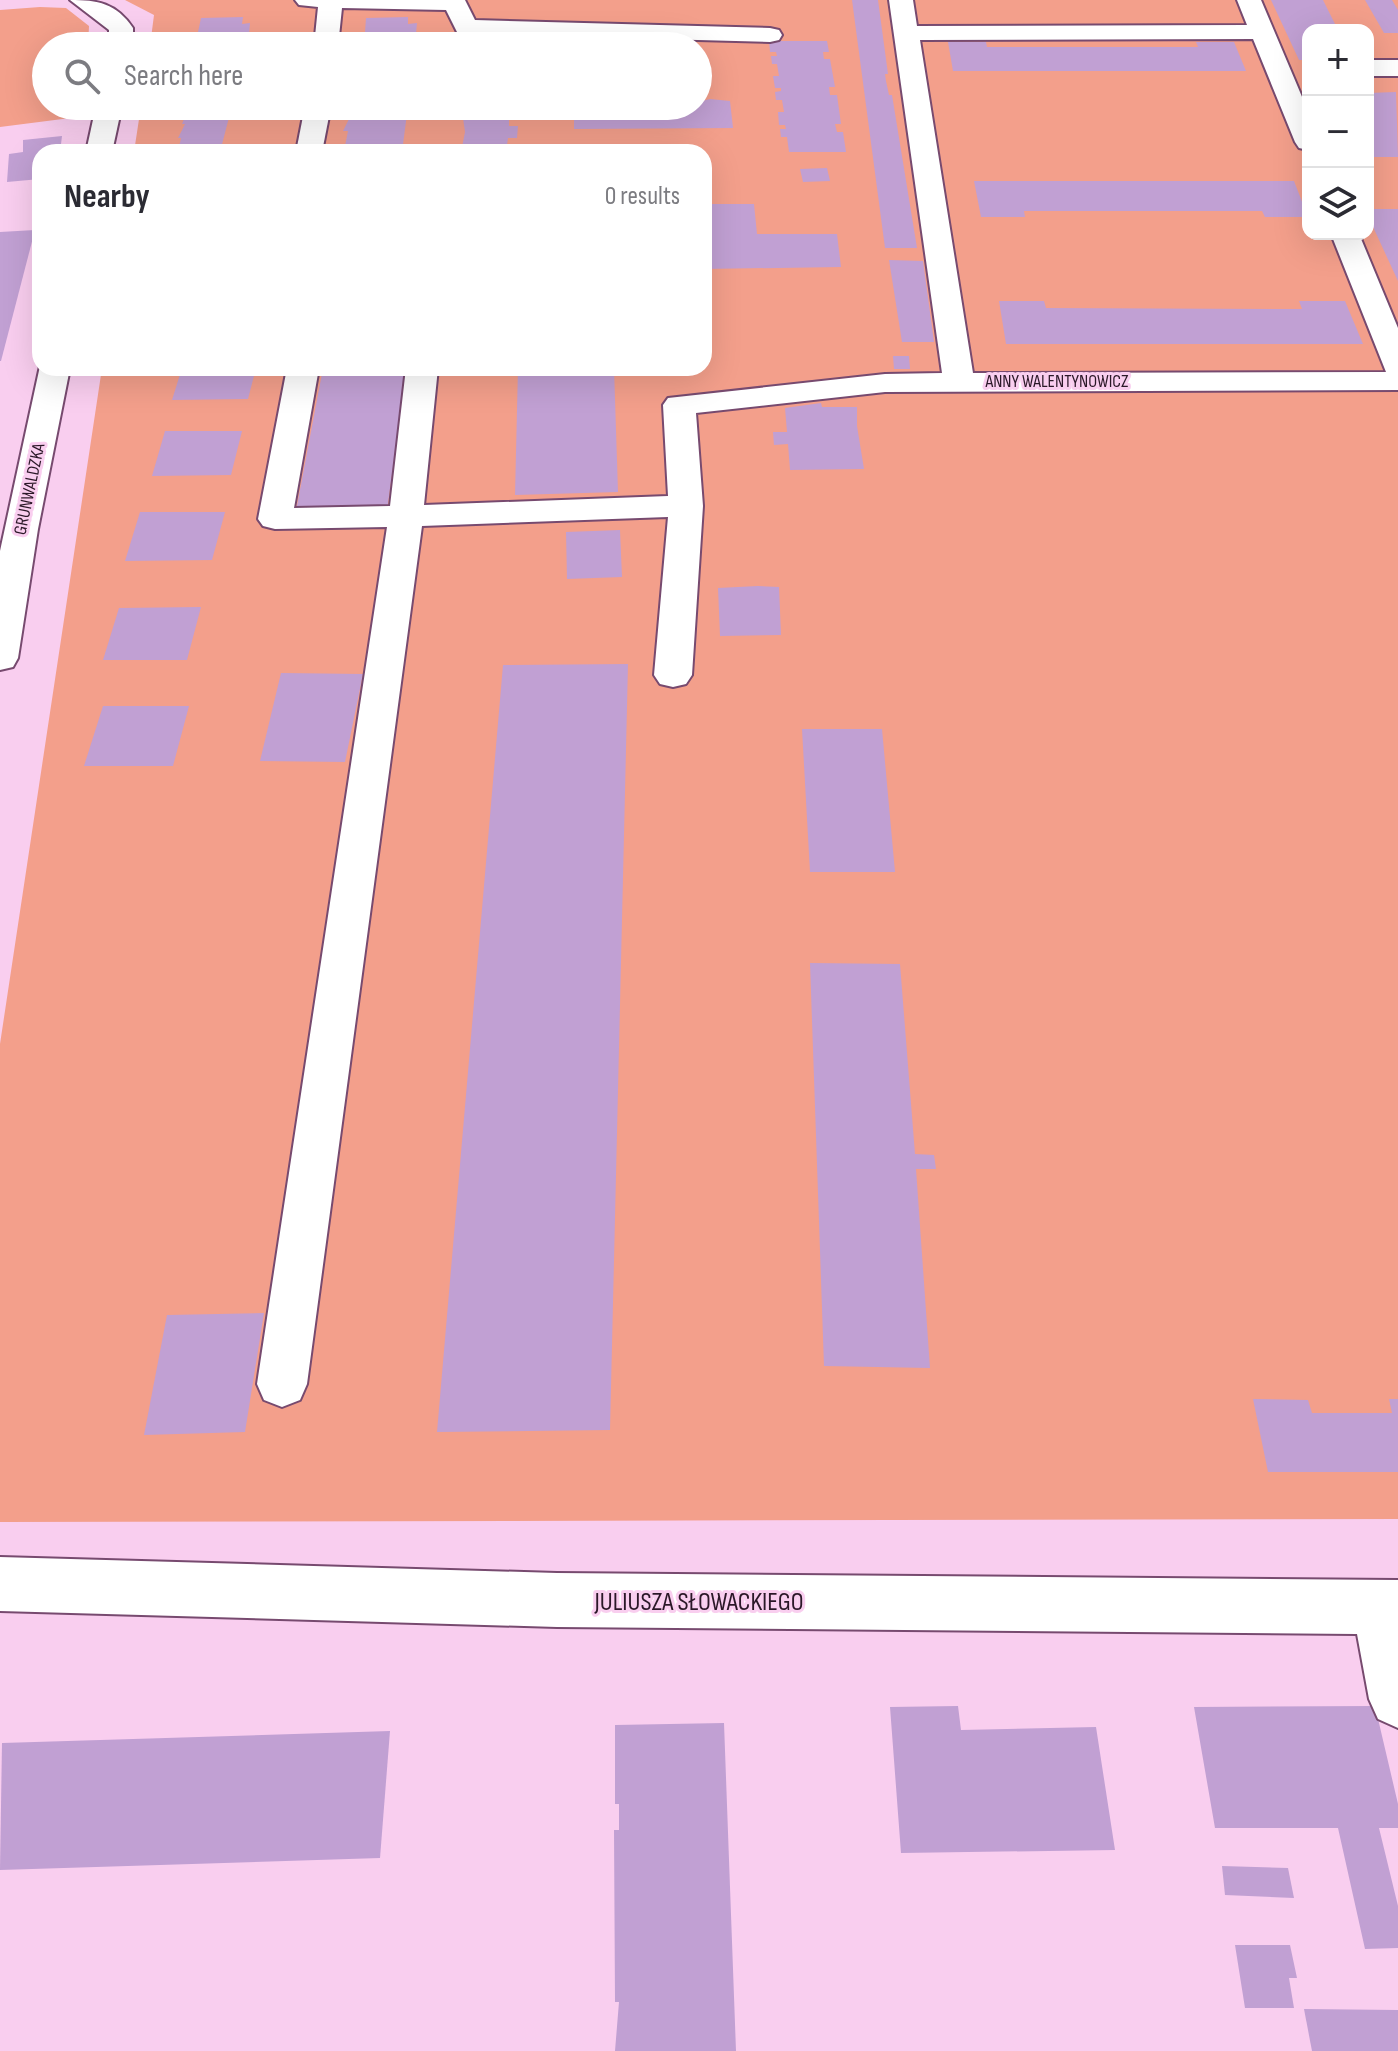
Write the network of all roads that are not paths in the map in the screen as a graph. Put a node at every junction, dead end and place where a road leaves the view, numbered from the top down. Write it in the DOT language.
graph roads {
  1 [pos="122,0"];
  2 [pos="307,0"];
  3 [pos="331,0"];
  4 [pos="901,0"];
  5 [pos="1249,0"];
  6 [pos="86,2"];
  7 [pos="453,2"];
  8 [pos="121,32"];
  9 [pos="328,32"];
  10 [pos="656,32"];
  11 [pos="1263,32"];
  12 [pos="712,33"];
  13 [pos="906,33"];
  14 [pos="770,35"];
  15 [pos="1279,68"];
  16 [pos="1302,68"];
  17 [pos="1374,68"];
  18 [pos="1398,68"];
  19 [pos="106,120"];
  20 [pos="315,120"];
  21 [pos="1302,127"];
  22 [pos="101,144"];
  23 [pos="311,144"];
  24 [pos="1347,240"];
  25 [pos="1398,366"];
  26 [pos="52,376"];
  27 [pos="302,376"];
  28 [pos="421,376"];
  29 [pos="1398,381"];
  30 [pos="959,382"];
  31 [pos="686,506"];
  32 [pos="406,516"];
  33 [pos="0,658"];
  34 [pos="673,675"];
  35 [pos="282,1384"];
  36 [pos="0,1584"];
  37 [pos="1388,1607"];
  38 [pos="1398,1699"];
  1 -- 6 [label="street"];
  2 -- 3 [label="street"];
  3 -- 7 [label="street"];
  3 -- 9 [label="street"];
  4 -- 13 [label="street, ANNY WALENTYNOWICZ"];
  5 -- 11 [label="street"];
  6 -- 8 [label="street"];
  7 -- 10 [label="street"];
  11 -- 13 [label="street"];
  11 -- 15 [label="street"];
  12 -- 14 [label="street"];
  13 -- 30 [label="street, ANNY WALENTYNOWICZ"];
  15 -- 16 [label="street"];
  15 -- 21 [label="street"];
  17 -- 18 [label="street"];
  19 -- 22 [label="street"];
  20 -- 23 [label="street"];
  24 -- 25 [label="street"];
  26 -- 33 [label="street, GRUNWALDZKA"];
  27 -- 32 [label="street"];
  28 -- 32 [label="street"];
  29 -- 30 [label="street, ANNY WALENTYNOWICZ"];
  30 -- 31 [label="street"];
  31 -- 32 [label="street"];
  31 -- 34 [label="street"];
  32 -- 35 [label="street"];
  36 -- 37 [label="street, JULIUSZA SŁOWACKIEGO"];
  37 -- 38 [label="street"];
}
